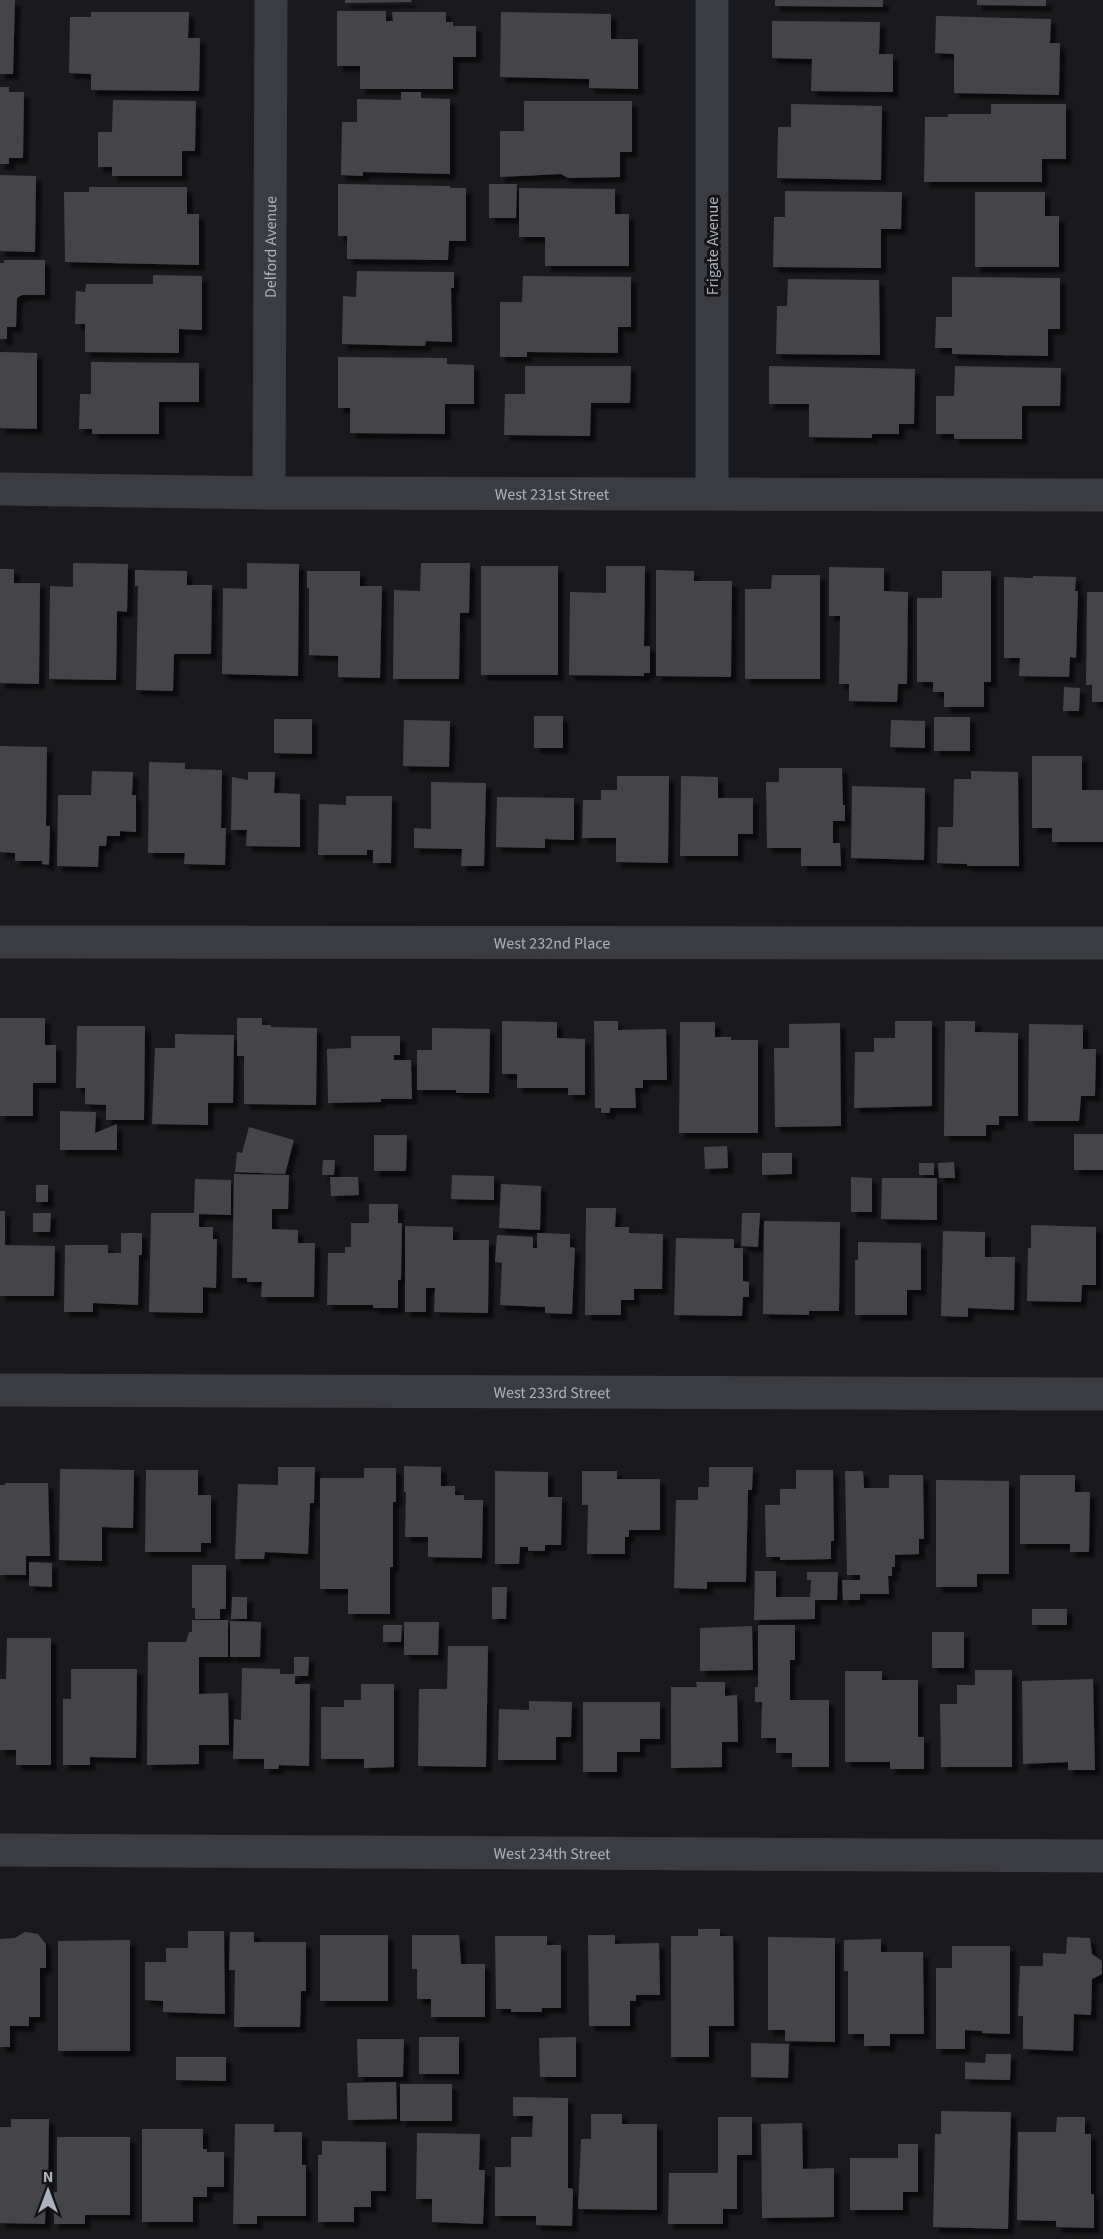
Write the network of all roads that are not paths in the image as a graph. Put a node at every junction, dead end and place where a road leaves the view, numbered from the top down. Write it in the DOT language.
graph roads {
  1 [pos="271,0"];
  2 [pos="712,0"];
  3 [pos="0,489"];
  4 [pos="269,493"];
  5 [pos="712,493"];
  6 [pos="1103,495"];
  7 [pos="0,942"];
  8 [pos="1103,943"];
  9 [pos="0,1390"];
  10 [pos="1103,1394"];
  11 [pos="0,1850"];
  12 [pos="1103,1856"];
  1 -- 4 [label="street, Delford Avenue"];
  2 -- 5 [label="street, Frigate Avenue"];
  3 -- 4 [label="street, West 231st Street"];
  4 -- 5 [label="street, West 231st Street"];
  5 -- 6 [label="street, West 231st Street"];
  7 -- 8 [label="street, West 232nd Place"];
  9 -- 10 [label="street, West 233rd Street"];
  11 -- 12 [label="street, West 234th Street"];
}
